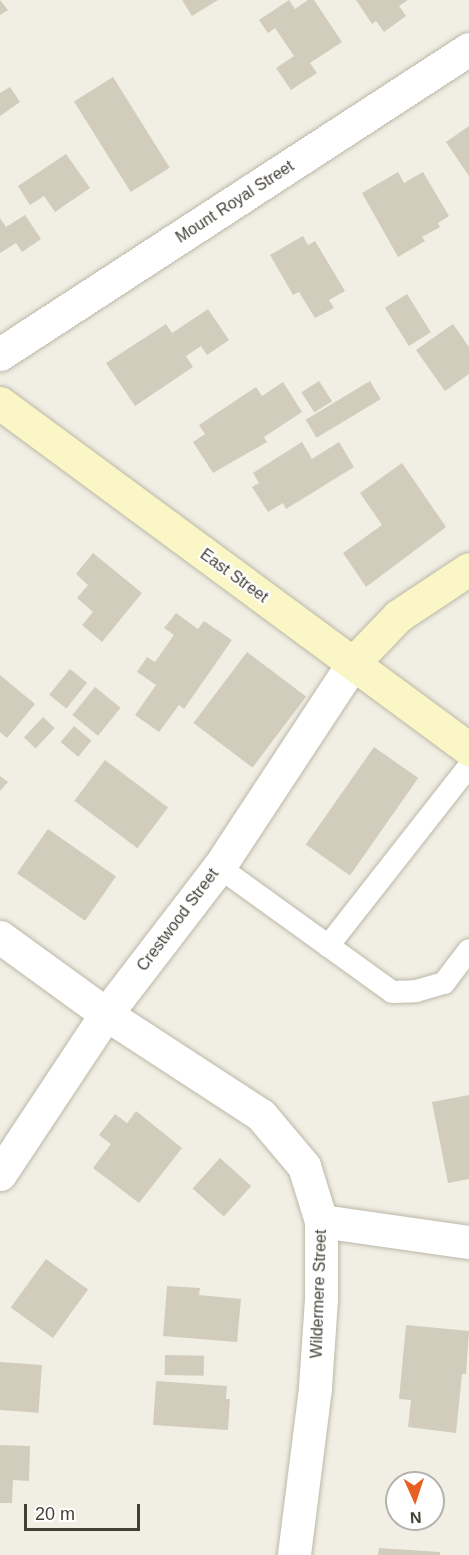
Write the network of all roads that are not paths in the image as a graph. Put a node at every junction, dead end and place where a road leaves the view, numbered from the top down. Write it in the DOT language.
graph roads {
  1 [pos="469,49"];
  2 [pos="0,354"];
  3 [pos="0,403"];
  4 [pos="469,569"];
  5 [pos="353,663"];
  6 [pos="469,749"];
  7 [pos="469,766"];
  8 [pos="219,867"];
  9 [pos="0,937"];
  10 [pos="328,946"];
  11 [pos="469,950"];
  12 [pos="106,1014"];
  13 [pos="0,1174"];
  14 [pos="321,1221"];
  15 [pos="469,1242"];
  16 [pos="294,1555"];
  1 -- 2 [label="street, Mount Royal Street"];
  3 -- 5 [label="main road, East Street"];
  4 -- 5 [label="main road"];
  5 -- 6 [label="main road, East Street"];
  5 -- 8 [label="street, Crestwood Street"];
  7 -- 10 [label="lane"];
  8 -- 10 [label="lane"];
  8 -- 12 [label="street, Crestwood Street"];
  9 -- 12 [label="street, Wildermere Street"];
  10 -- 11 [label="lane"];
  12 -- 13 [label="street, Crestwood Street"];
  12 -- 14 [label="street, Wildermere Street"];
  14 -- 15 [label="street"];
  14 -- 16 [label="street, Wildermere Street"];
}
